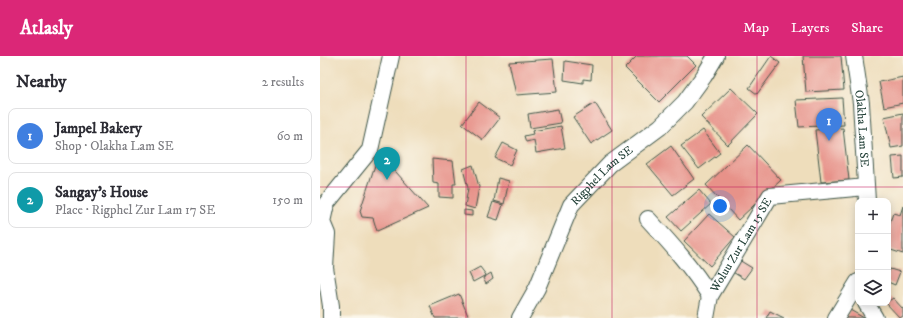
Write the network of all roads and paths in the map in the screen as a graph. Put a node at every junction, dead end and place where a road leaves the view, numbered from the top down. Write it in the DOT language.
graph roads {
  1 [pos="391,56"];
  2 [pos="716,56"];
  3 [pos="854,56"];
  4 [pos="866,194"];
  5 [pos="648,219"];
  6 [pos="855,287"];
  7 [pos="710,296"];
  8 [pos="868,306"];
  9 [pos="331,318"];
  10 [pos="520,318"];
  11 [pos="706,318"];
  12 [pos="836,318"];
  13 [pos="875,318"];
  1 -- 9 [label="street"];
  2 -- 10 [label="street, Rigphel Lam SE"];
  3 -- 4 [label="street, Olakha Lam SE"];
  4 -- 7 [label="street, Woluu Zur Lam 15 SE"];
  5 -- 7 [label="street"];
  6 -- 12 [label="street"];
  7 -- 11 [label="street, Woluu Zur Lam 15 SE"];
  8 -- 13 [label="street"];
}
